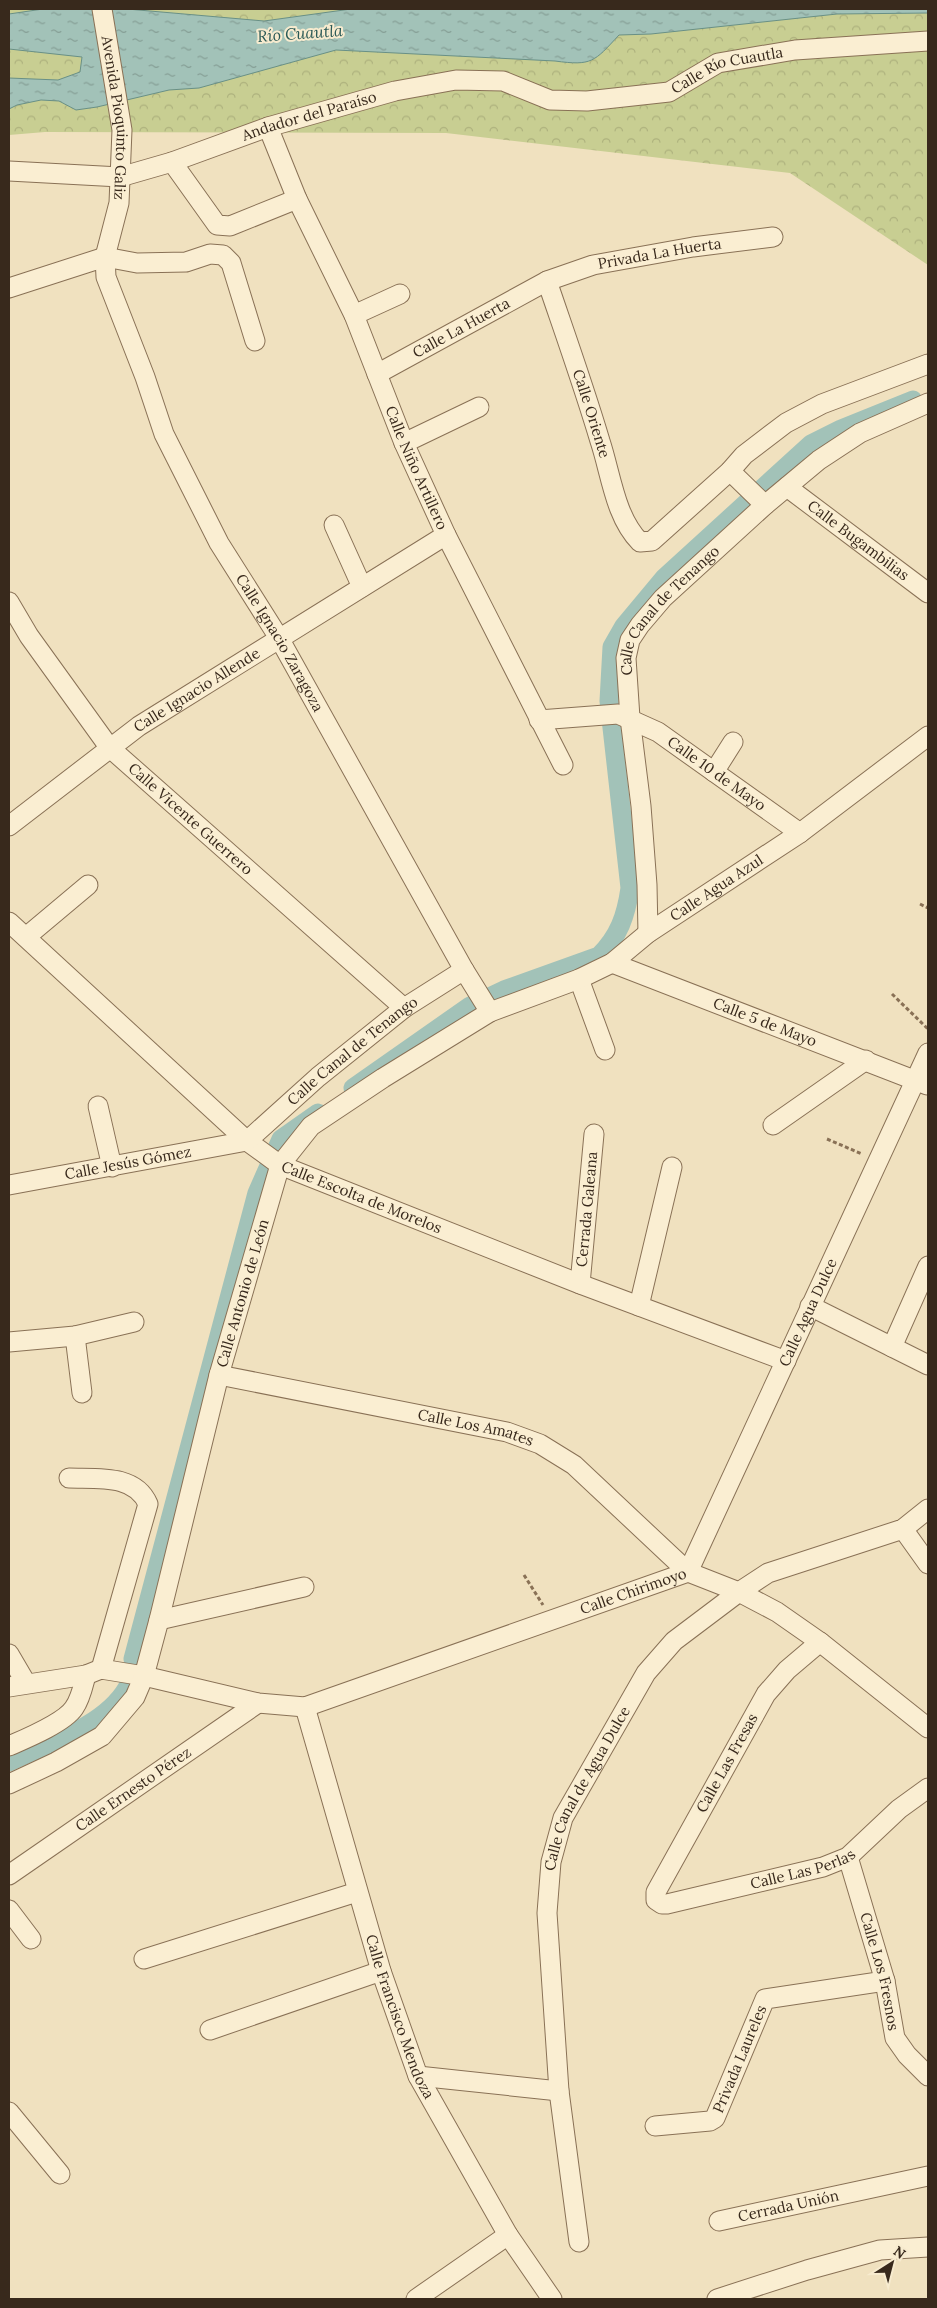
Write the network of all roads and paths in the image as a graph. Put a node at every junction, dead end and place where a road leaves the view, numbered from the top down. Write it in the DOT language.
graph roads {
  1 [pos="102,9"];
  2 [pos="928,41"];
  3 [pos="503,81"];
  4 [pos="268,127"];
  5 [pos="172,162"];
  6 [pos="9,170"];
  7 [pos="120,177"];
  8 [pos="297,198"];
  9 [pos="773,237"];
  10 [pos="105,257"];
  11 [pos="548,281"];
  12 [pos="9,288"];
  13 [pos="400,294"];
  14 [pos="354,315"];
  15 [pos="255,341"];
  16 [pos="928,364"];
  17 [pos="377,374"];
  18 [pos="928,403"];
  19 [pos="479,407"];
  20 [pos="404,443"];
  21 [pos="787,488"];
  22 [pos="748,489"];
  23 [pos="334,525"];
  24 [pos="446,535"];
  25 [pos="640,542"];
  26 [pos="362,587"];
  27 [pos="928,593"];
  28 [pos="9,602"];
  29 [pos="279,638"];
  30 [pos="624,716"];
  31 [pos="539,720"];
  32 [pos="928,736"];
  33 [pos="733,742"];
  34 [pos="109,747"];
  35 [pos="563,765"];
  36 [pos="714,772"];
  37 [pos="9,826"];
  38 [pos="800,833"];
  39 [pos="88,885"];
  40 [pos="920,904"];
  41 [pos="928,908"];
  42 [pos="9,922"];
  43 [pos="648,933"];
  44 [pos="26,937"];
  45 [pos="612,963"];
  46 [pos="467,974"];
  47 [pos="579,979"];
  48 [pos="892,994"];
  49 [pos="487,1007"];
  50 [pos="404,1008"];
  51 [pos="928,1029"];
  52 [pos="605,1050"];
  53 [pos="928,1053"];
  54 [pos="866,1060"];
  55 [pos="922,1083"];
  56 [pos="98,1106"];
  57 [pos="773,1125"];
  58 [pos="594,1134"];
  59 [pos="827,1139"];
  60 [pos="251,1144"];
  61 [pos="879,1160"];
  62 [pos="276,1162"];
  63 [pos="112,1167"];
  64 [pos="672,1167"];
  65 [pos="9,1186"];
  66 [pos="928,1266"];
  67 [pos="580,1284"];
  68 [pos="639,1306"];
  69 [pos="810,1306"];
  70 [pos="134,1322"];
  71 [pos="75,1336"];
  72 [pos="9,1342"];
  73 [pos="892,1347"];
  74 [pos="786,1361"];
  75 [pos="928,1365"];
  76 [pos="219,1375"];
  77 [pos="82,1392"];
  78 [pos="69,1478"];
  79 [pos="928,1509"];
  80 [pos="903,1529"];
  81 [pos="928,1564"];
  82 [pos="688,1572"];
  83 [pos="524,1575"];
  84 [pos="304,1587"];
  85 [pos="739,1592"];
  86 [pos="159,1620"];
  87 [pos="553,1620"];
  88 [pos="820,1642"];
  89 [pos="9,1654"];
  90 [pos="114,1673"];
  91 [pos="18,1685"];
  92 [pos="258,1703"];
  93 [pos="306,1707"];
  94 [pos="928,1728"];
  95 [pos="9,1746"];
  96 [pos="9,1784"];
  97 [pos="928,1788"];
  98 [pos="848,1857"];
  99 [pos="9,1875"];
  100 [pos="357,1892"];
  101 [pos="656,1900"];
  102 [pos="9,1910"];
  103 [pos="31,1939"];
  104 [pos="144,1959"];
  105 [pos="381,1971"];
  106 [pos="885,1981"];
  107 [pos="210,2030"];
  108 [pos="418,2076"];
  109 [pos="928,2076"];
  110 [pos="559,2091"];
  111 [pos="9,2112"];
  112 [pos="655,2126"];
  113 [pos="60,2174"];
  114 [pos="928,2176"];
  115 [pos="719,2221"];
  116 [pos="508,2235"];
  117 [pos="579,2242"];
  118 [pos="928,2247"];
  119 [pos="416,2299"];
  120 [pos="552,2299"];
  121 [pos="717,2299"];
  1 -- 7 [label="street, Avenida Pioquinto Galiz"];
  2 -- 3 [label="street, Calle Río Cuautla"];
  3 -- 4 [label="street, Andador del Paraíso"];
  4 -- 5 [label="street, Andador del Paraíso"];
  4 -- 8 [label="street, Calle Niño Artillero"];
  5 -- 7 [label="street, Andador del Paraíso"];
  5 -- 8 [label="street"];
  6 -- 7 [label="street, Andador del Paraíso"];
  7 -- 10 [label="street, Avenida Pioquinto Galiz"];
  8 -- 14 [label="street, Calle Niño Artillero"];
  9 -- 11 [label="street, Privada La Huerta"];
  10 -- 12 [label="street"];
  10 -- 15 [label="street"];
  10 -- 29 [label="street, Calle Ignacio Zaragoza"];
  11 -- 17 [label="street, Calle La Huerta"];
  11 -- 25 [label="street, Calle Oriente"];
  13 -- 14 [label="street"];
  14 -- 17 [label="street, Calle Niño Artillero"];
  16 -- 22 [label="street, Calle Canal de Tenango"];
  17 -- 20 [label="street, Calle Niño Artillero"];
  18 -- 21 [label="street, Calle Canal de Tenango"];
  19 -- 20 [label="street"];
  20 -- 24 [label="street, Calle Niño Artillero"];
  21 -- 22 [label="street, Calle Canal de Tenango"];
  21 -- 27 [label="street, Calle Bugambilias"];
  22 -- 25 [label="street, Calle Canal de Tenango"];
  22 -- 30 [label="street, Calle Canal de Tenango"];
  23 -- 26 [label="street"];
  24 -- 26 [label="street, Calle Ignacio Allende"];
  24 -- 31 [label="street, Calle Niño Artillero"];
  26 -- 29 [label="street, Calle Ignacio Allende"];
  28 -- 34 [label="street, Calle Vicente Guerrero"];
  29 -- 34 [label="street, Calle Ignacio Allende"];
  29 -- 46 [label="street, Calle Ignacio Zaragoza"];
  30 -- 31 [label="street"];
  30 -- 36 [label="street, Calle 10 de Mayo"];
  30 -- 43 [label="street, Calle Canal de Tenango"];
  31 -- 35 [label="street"];
  32 -- 38 [label="street, Calle Agua Azul"];
  33 -- 36 [label="street"];
  34 -- 37 [label="street, Calle Ignacio Allende"];
  34 -- 50 [label="street, Calle Vicente Guerrero"];
  36 -- 38 [label="street, Calle 10 de Mayo"];
  38 -- 43 [label="street, Calle Agua Azul"];
  39 -- 44 [label="street"];
  40 -- 41 [label="path"];
  42 -- 44 [label="street, Calle Escolta de Morelos"];
  43 -- 45 [label="street, Calle Agua Azul"];
  44 -- 60 [label="street, Calle Escolta de Morelos"];
  45 -- 47 [label="street, Calle Agua Azul"];
  45 -- 54 [label="street, Calle 5 de Mayo"];
  46 -- 49 [label="street, Calle Ignacio Zaragoza"];
  46 -- 50 [label="street, Calle Canal de Tenango"];
  47 -- 49 [label="street, Calle Agua Azul"];
  47 -- 52 [label="street"];
  48 -- 51 [label="path"];
  49 -- 62 [label="street, Calle Antonio de León"];
  50 -- 60 [label="street, Calle Canal de Tenango"];
  53 -- 55 [label="street, Calle Agua Dulce"];
  54 -- 55 [label="street, Calle 5 de Mayo"];
  54 -- 57 [label="street"];
  55 -- 61 [label="street, Calle Agua Dulce"];
  56 -- 63 [label="street"];
  58 -- 67 [label="street, Cerrada Galeana"];
  59 -- 61 [label="path"];
  60 -- 62 [label="street, Calle Escolta de Morelos"];
  60 -- 63 [label="street, Calle Jesús Gómez"];
  61 -- 69 [label="street, Calle Agua Dulce"];
  62 -- 67 [label="street, Calle Escolta de Morelos"];
  62 -- 76 [label="street, Calle Antonio de León"];
  63 -- 65 [label="street, Calle Jesús Gómez"];
  64 -- 68 [label="street"];
  66 -- 73 [label="street"];
  67 -- 68 [label="street, Calle Escolta de Morelos"];
  68 -- 74 [label="street, Calle Escolta de Morelos"];
  69 -- 73 [label="street"];
  69 -- 74 [label="street, Calle Agua Dulce"];
  70 -- 71 [label="street"];
  71 -- 72 [label="street"];
  71 -- 77 [label="street"];
  73 -- 75 [label="street"];
  74 -- 82 [label="street, Calle Agua Dulce"];
  76 -- 82 [label="street, Calle Los Amates"];
  76 -- 86 [label="street, Calle Antonio de León"];
  78 -- 90 [label="street"];
  79 -- 80 [label="street, Calle Canal de Agua Dulce"];
  80 -- 81 [label="street"];
  80 -- 85 [label="street, Calle Canal de Agua Dulce"];
  82 -- 85 [label="street, Calle Chirimoyo"];
  82 -- 87 [label="street, Calle Chirimoyo"];
  83 -- 87 [label="path"];
  84 -- 86 [label="street"];
  85 -- 88 [label="street, Calle Chirimoyo"];
  85 -- 110 [label="street, Calle Canal de Agua Dulce"];
  86 -- 90 [label="street, Calle Antonio de León"];
  87 -- 93 [label="street, Calle Chirimoyo"];
  88 -- 94 [label="street, Calle Chirimoyo"];
  88 -- 101 [label="street, Calle Las Fresas"];
  89 -- 91 [label="street"];
  90 -- 91 [label="street"];
  90 -- 92 [label="street"];
  90 -- 95 [label="street"];
  90 -- 96 [label="street"];
  92 -- 93 [label="street"];
  92 -- 99 [label="street, Calle Ernesto Pérez"];
  93 -- 100 [label="street, Calle Francisco Mendoza"];
  97 -- 98 [label="street, Calle Las Perlas"];
  98 -- 101 [label="street, Calle Las Perlas"];
  98 -- 106 [label="street, Calle Los Fresnos"];
  100 -- 104 [label="street"];
  100 -- 105 [label="street, Calle Francisco Mendoza"];
  102 -- 103 [label="street"];
  105 -- 107 [label="street"];
  105 -- 108 [label="street, Calle Francisco Mendoza"];
  106 -- 109 [label="street, Calle Los Fresnos"];
  106 -- 112 [label="street, Privada Laureles"];
  108 -- 110 [label="street"];
  108 -- 116 [label="street, Calle Francisco Mendoza"];
  110 -- 117 [label="street, Calle Canal de Agua Dulce"];
  111 -- 113 [label="street"];
  114 -- 115 [label="street, Cerrada Unión"];
  116 -- 119 [label="street"];
  116 -- 120 [label="street, Calle Francisco Mendoza"];
  118 -- 121 [label="street"];
}
